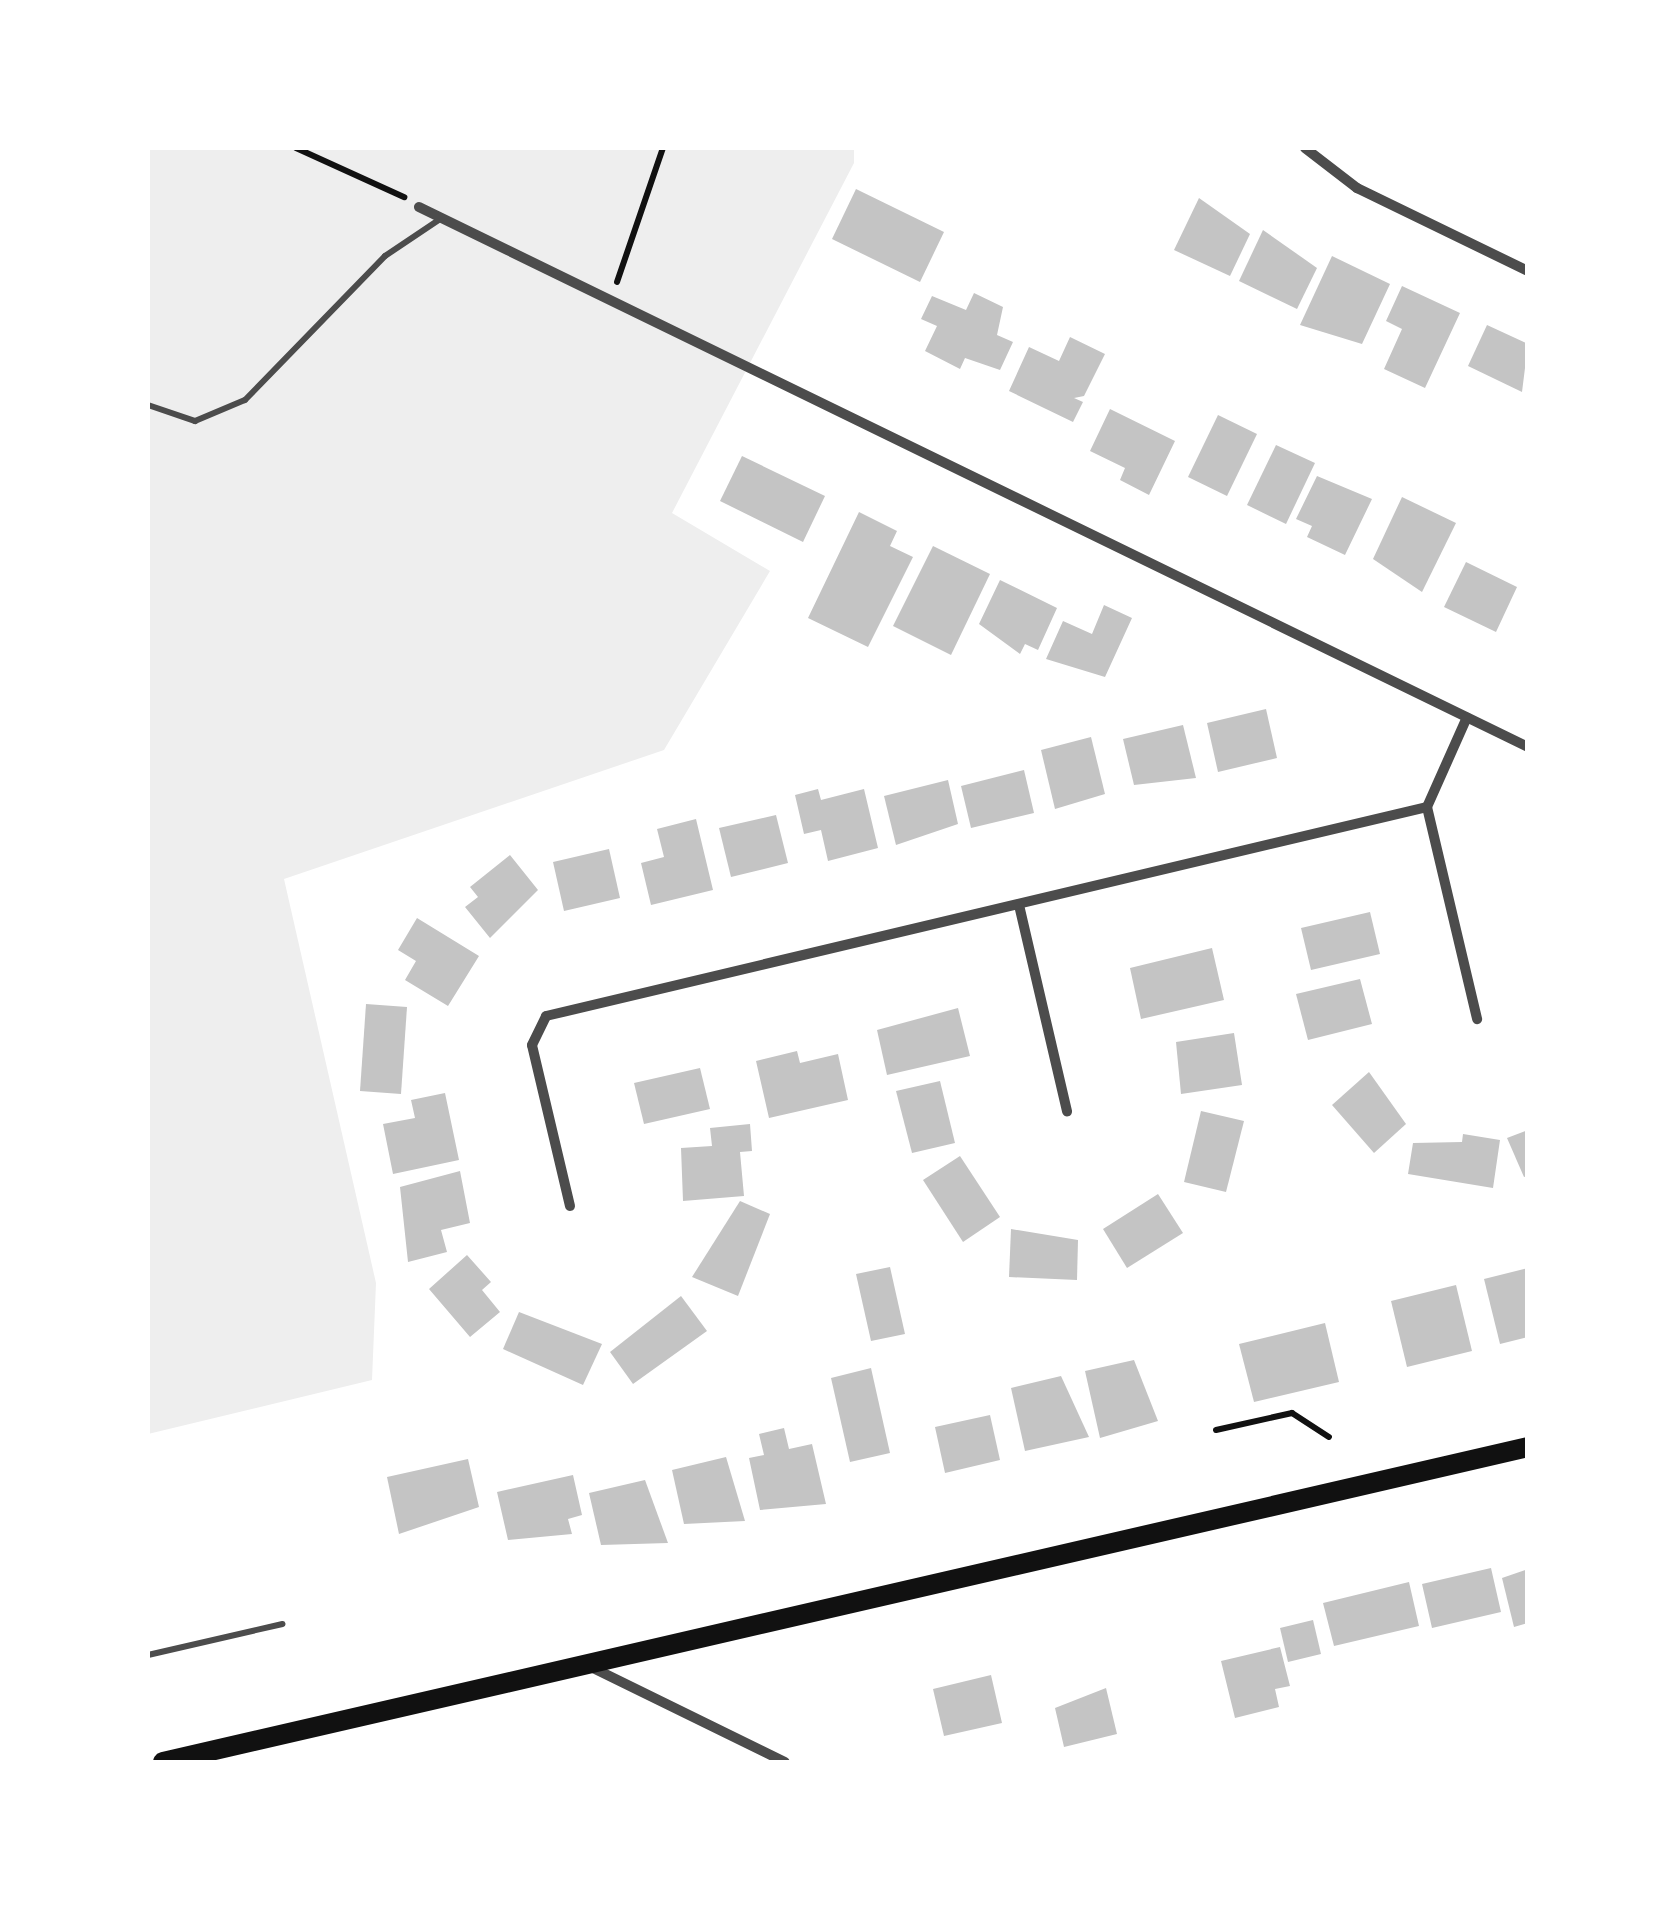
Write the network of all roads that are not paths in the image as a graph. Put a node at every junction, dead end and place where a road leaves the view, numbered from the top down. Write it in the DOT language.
graph roads {
  1 [pos="1305,148"];
  2 [pos="419,208"];
  3 [pos="440,219"];
  4 [pos="1528,270"];
  5 [pos="148,405"];
  6 [pos="1467,717"];
  7 [pos="1528,746"];
  8 [pos="1426,807"];
  9 [pos="1019,904"];
  10 [pos="1477,1018"];
  11 [pos="1067,1111"];
  12 [pos="570,1206"];
  13 [pos="1528,1447"];
  14 [pos="282,1624"];
  15 [pos="148,1655"];
  16 [pos="582,1663"];
  17 [pos="163,1762"];
  18 [pos="785,1762"];
  1 -- 4 [label="street"];
  2 -- 3 [label="street"];
  3 -- 5 [label="lane"];
  3 -- 6 [label="street"];
  6 -- 7 [label="street"];
  6 -- 8 [label="street"];
  8 -- 9 [label="street"];
  8 -- 10 [label="street"];
  9 -- 11 [label="street"];
  9 -- 12 [label="street"];
  13 -- 16 [label="main road"];
  14 -- 15 [label="lane"];
  16 -- 17 [label="main road"];
  16 -- 18 [label="street"];
}
